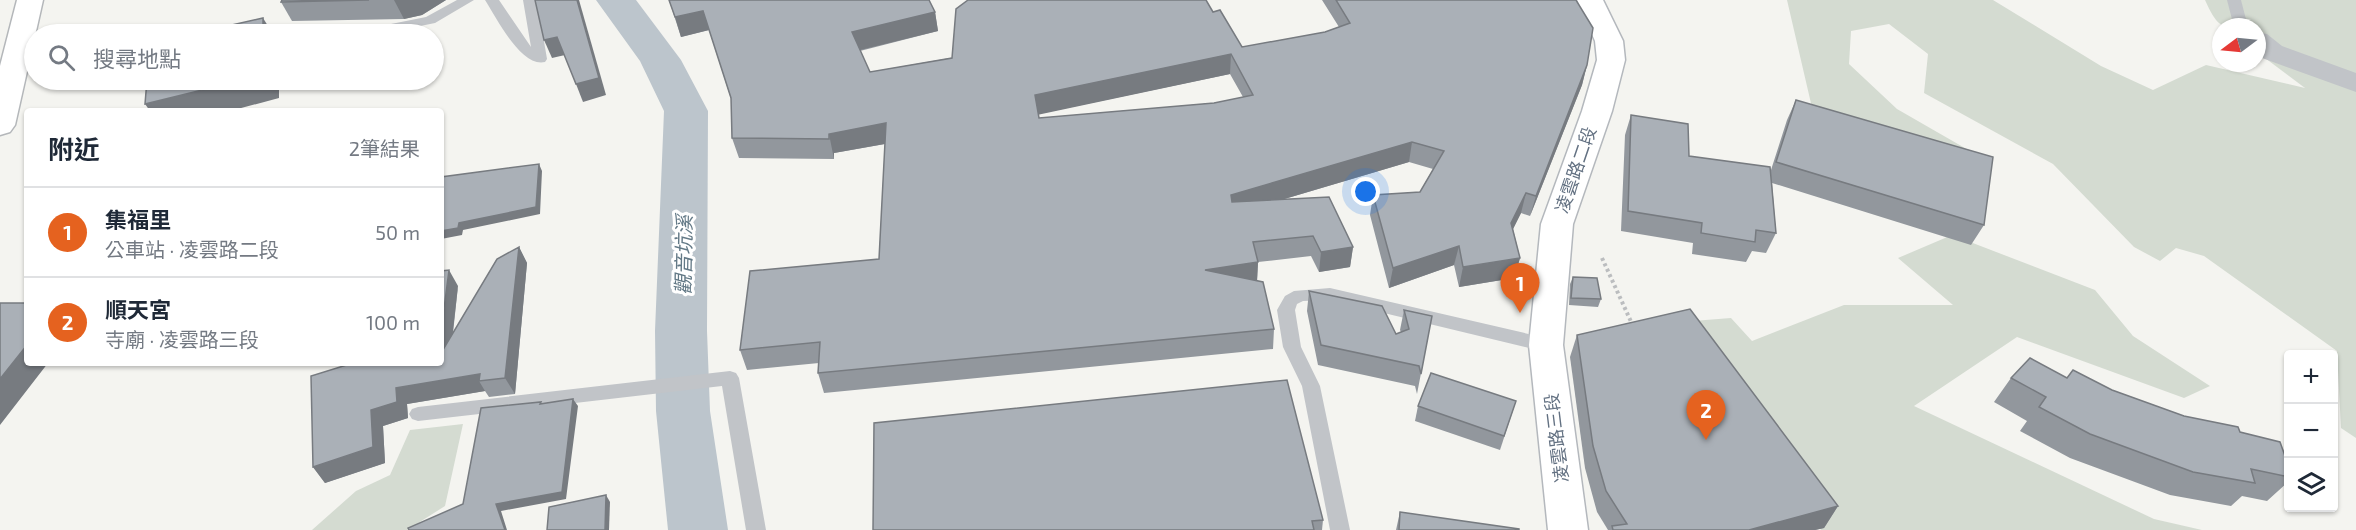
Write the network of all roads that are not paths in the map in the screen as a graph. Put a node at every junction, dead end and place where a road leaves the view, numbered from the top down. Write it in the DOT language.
graph roads {
  1 [pos="30,0"];
  2 [pos="467,0"];
  3 [pos="492,0"];
  4 [pos="530,0"];
  5 [pos="1590,0"];
  6 [pos="2234,0"];
  7 [pos="2239,18"];
  8 [pos="24,24"];
  9 [pos="410,24"];
  10 [pos="24,25"];
  11 [pos="2266,47"];
  12 [pos="2356,83"];
  13 [pos="0,125"];
  14 [pos="1546,345"];
  15 [pos="418,414"];
  16 [pos="756,530"];
  17 [pos="1340,530"];
  18 [pos="1568,530"];
  1 -- 8 [label="main road"];
  2 -- 9 [label="lane"];
  3 -- 4 [label="lane"];
  5 -- 14 [label="main road, 凌雲路二段"];
  6 -- 7 [label="lane"];
  10 -- 13 [label="main road"];
  11 -- 12 [label="street"];
  14 -- 17 [label="lane"];
  14 -- 18 [label="main road, 凌雲路三段"];
  15 -- 16 [label="lane"];
}
